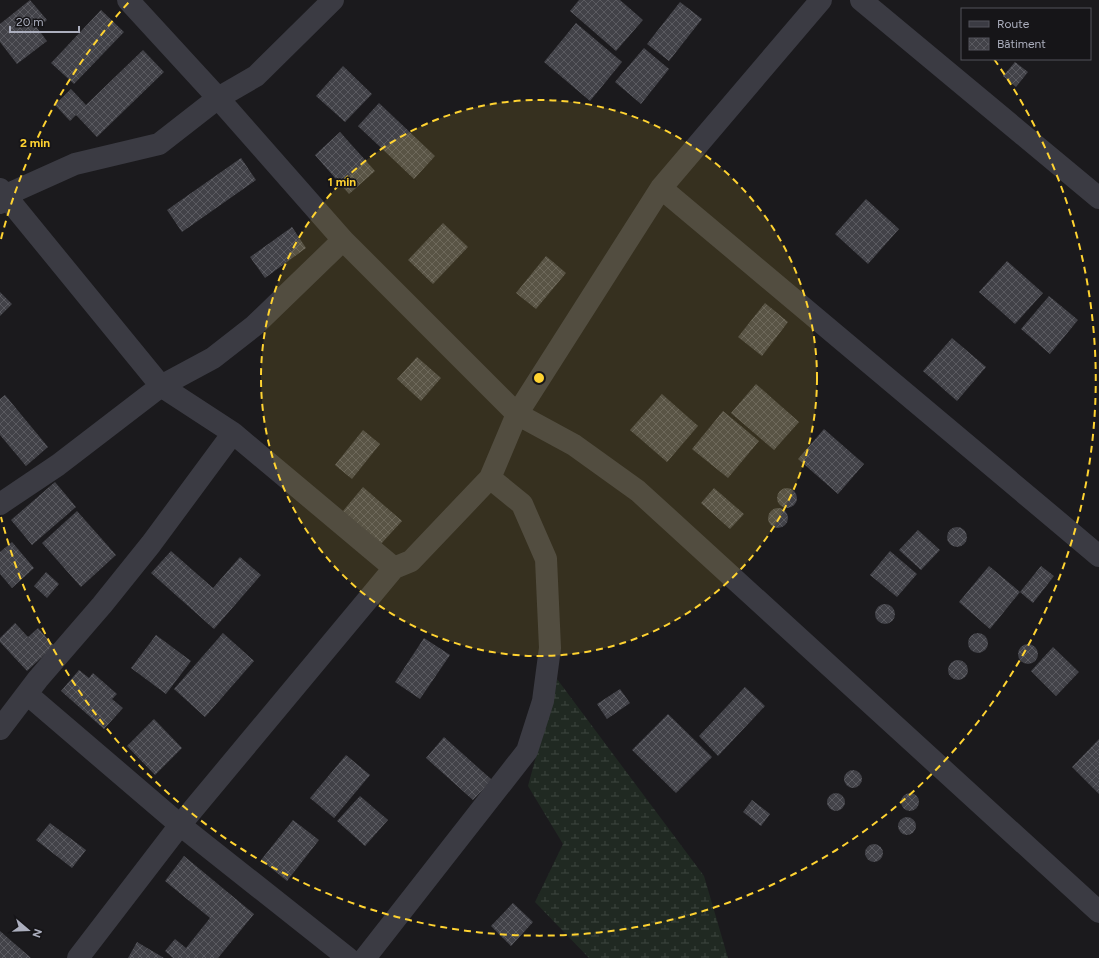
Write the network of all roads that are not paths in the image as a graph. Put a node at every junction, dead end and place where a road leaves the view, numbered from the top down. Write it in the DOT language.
graph roads {
  1 [pos="128,0"];
  2 [pos="333,0"];
  3 [pos="822,0"];
  4 [pos="861,0"];
  5 [pos="218,98"];
  6 [pos="661,188"];
  7 [pos="2,196"];
  8 [pos="1099,198"];
  9 [pos="342,240"];
  10 [pos="161,386"];
  11 [pos="517,414"];
  12 [pos="233,433"];
  13 [pos="490,478"];
  14 [pos="0,504"];
  15 [pos="1099,556"];
  16 [pos="394,568"];
  17 [pos="26,694"];
  18 [pos="0,729"];
  19 [pos="180,825"];
  20 [pos="1099,912"];
  21 [pos="78,958"];
  22 [pos="348,958"];
  23 [pos="365,958"];
  1 -- 5 [label="street"];
  2 -- 5 [label="street"];
  3 -- 6 [label="street"];
  4 -- 8 [label="street"];
  5 -- 7 [label="street"];
  5 -- 9 [label="street"];
  6 -- 11 [label="street"];
  6 -- 15 [label="street"];
  7 -- 10 [label="street"];
  9 -- 10 [label="street"];
  9 -- 11 [label="street"];
  10 -- 12 [label="street"];
  10 -- 14 [label="street"];
  11 -- 13 [label="street"];
  11 -- 20 [label="street"];
  12 -- 16 [label="street"];
  12 -- 17 [label="street"];
  13 -- 16 [label="street"];
  13 -- 23 [label="street"];
  16 -- 19 [label="street"];
  17 -- 18 [label="street"];
  17 -- 19 [label="street"];
  19 -- 21 [label="street"];
  19 -- 22 [label="street"];
}
